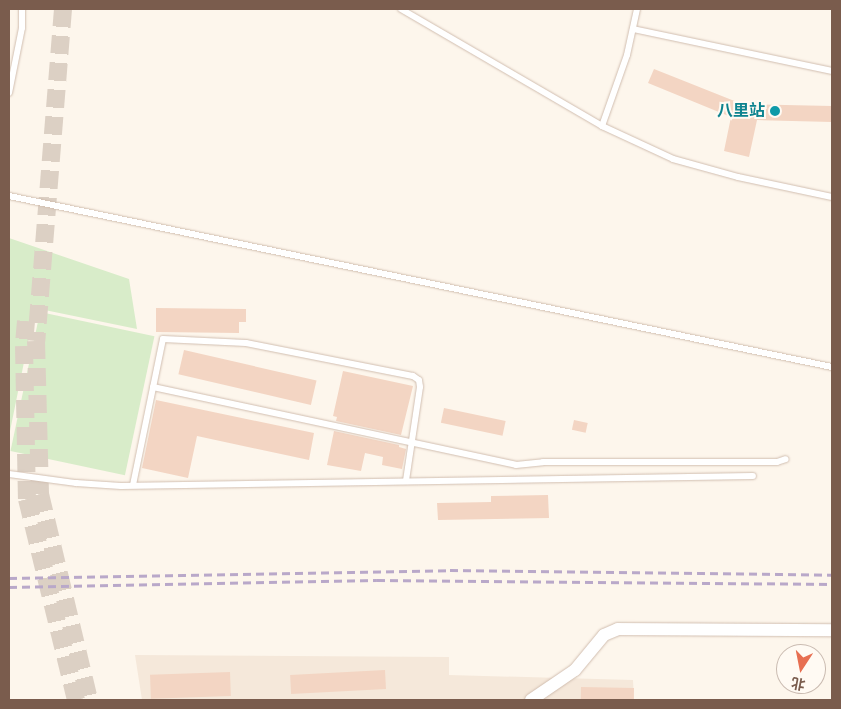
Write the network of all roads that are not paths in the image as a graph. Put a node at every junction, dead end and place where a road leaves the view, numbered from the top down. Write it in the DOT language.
graph roads {
  1 [pos="22,9"];
  2 [pos="401,9"];
  3 [pos="637,9"];
  4 [pos="633,29"];
  5 [pos="832,71"];
  6 [pos="9,93"];
  7 [pos="602,126"];
  8 [pos="9,196"];
  9 [pos="832,196"];
  10 [pos="832,368"];
  11 [pos="153,387"];
  12 [pos="411,444"];
  13 [pos="786,459"];
  14 [pos="516,465"];
  15 [pos="9,474"];
  16 [pos="753,476"];
  17 [pos="516,480"];
  18 [pos="406,481"];
  19 [pos="133,485"];
  20 [pos="832,630"];
  21 [pos="531,700"];
  1 -- 6 [label="lane"];
  2 -- 7 [label="lane"];
  3 -- 4 [label="lane"];
  4 -- 5 [label="lane"];
  4 -- 7 [label="lane"];
  7 -- 9 [label="lane"];
  8 -- 10 [label="lane"];
  11 -- 12 [label="lane"];
  11 -- 12 [label="lane"];
  11 -- 19 [label="lane"];
  12 -- 14 [label="lane"];
  12 -- 18 [label="lane"];
  13 -- 14 [label="lane"];
  14 -- 17 [label="lane"];
  15 -- 19 [label="lane"];
  16 -- 17 [label="lane"];
  17 -- 18 [label="lane"];
  18 -- 19 [label="lane"];
  20 -- 21 [label="street"];
}
